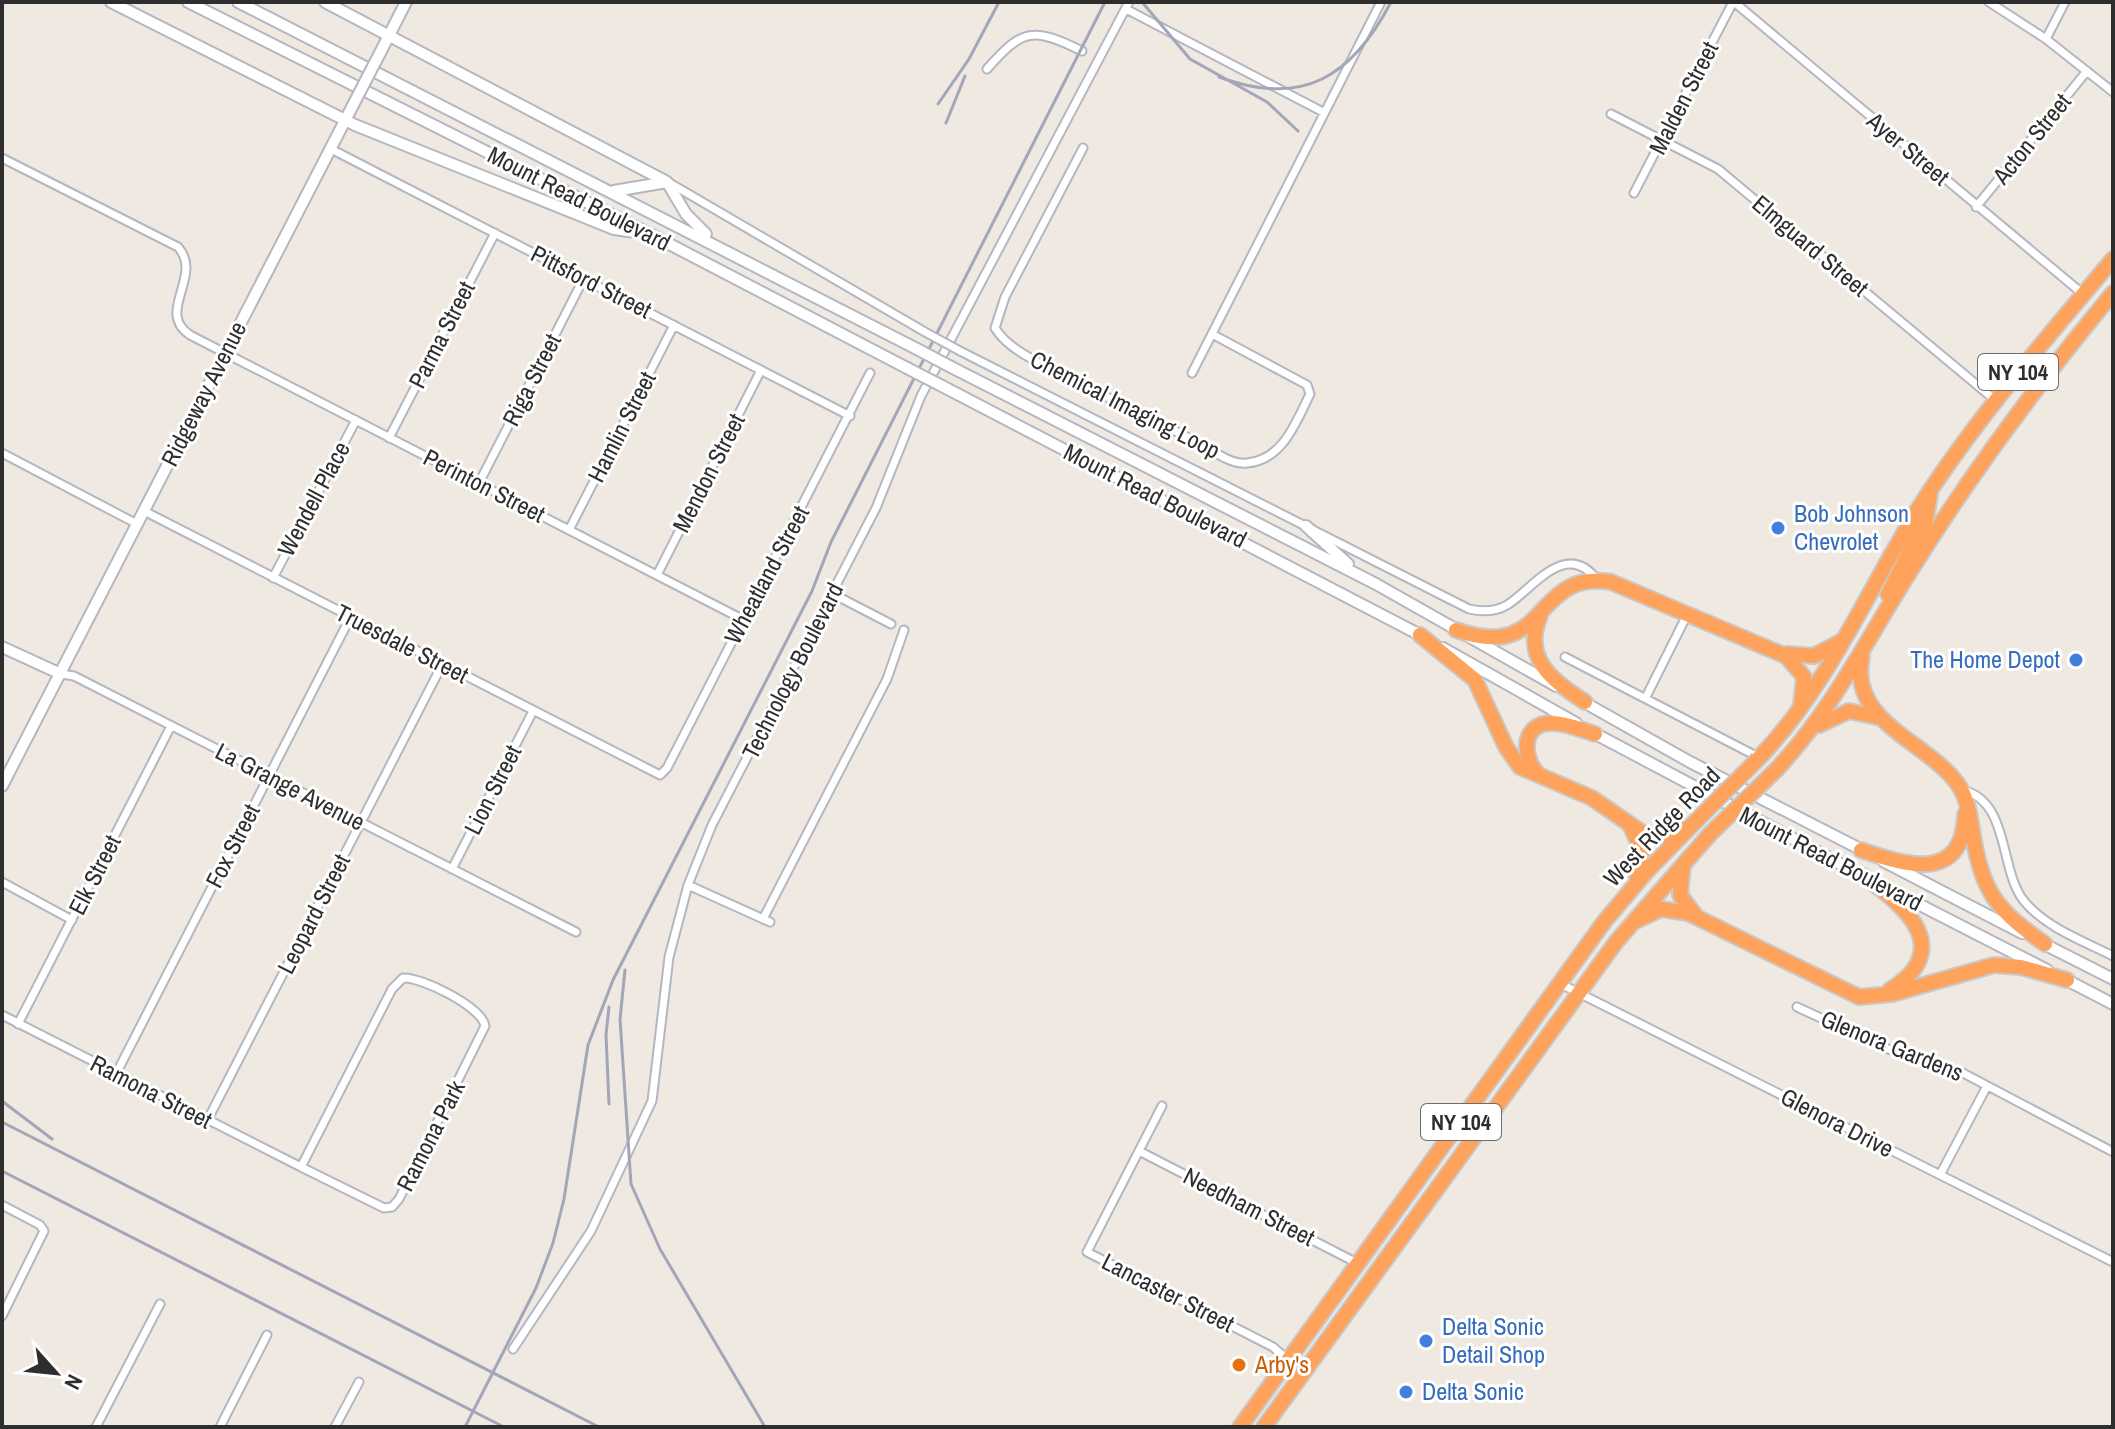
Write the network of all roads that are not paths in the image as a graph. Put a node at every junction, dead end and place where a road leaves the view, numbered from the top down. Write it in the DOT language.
graph roads {
  1 [pos="111,2"];
  2 [pos="188,2"];
  3 [pos="238,2"];
  4 [pos="325,2"];
  5 [pos="406,2"];
  6 [pos="1381,2"];
  7 [pos="1734,2"];
  8 [pos="1989,2"];
  9 [pos="2065,2"];
  10 [pos="1128,5"];
  11 [pos="389,35"];
  12 [pos="2046,39"];
  13 [pos="1082,51"];
  14 [pos="987,69"];
  15 [pos="2087,71"];
  16 [pos="2113,92"];
  17 [pos="1323,112"];
  18 [pos="1611,114"];
  19 [pos="345,120"];
  20 [pos="1662,140"];
  21 [pos="1083,148"];
  22 [pos="331,149"];
  23 [pos="2,158"];
  24 [pos="667,182"];
  25 [pos="612,191"];
  26 [pos="1634,193"];
  27 [pos="1976,207"];
  28 [pos="495,233"];
  29 [pos="652,235"];
  30 [pos="730,251"];
  31 [pos="2113,259"];
  32 [pos="584,278"];
  33 [pos="2113,293"];
  34 [pos="2083,294"];
  35 [pos="674,325"];
  36 [pos="1212,334"];
  37 [pos="225,353"];
  38 [pos="761,370"];
  39 [pos="870,373"];
  40 [pos="1192,373"];
  41 [pos="1995,400"];
  42 [pos="850,416"];
  43 [pos="356,420"];
  44 [pos="389,438"];
  45 [pos="2,453"];
  46 [pos="479,483"];
  47 [pos="1930,491"];
  48 [pos="144,511"];
  49 [pos="137,524"];
  50 [pos="1306,526"];
  51 [pos="569,530"];
  52 [pos="657,575"];
  53 [pos="273,578"];
  54 [pos="1598,581"];
  55 [pos="1376,584"];
  56 [pos="833,594"];
  57 [pos="1549,602"];
  58 [pos="1688,613"];
  59 [pos="350,618"];
  60 [pos="744,620"];
  61 [pos="891,624"];
  62 [pos="1878,625"];
  63 [pos="1852,628"];
  64 [pos="904,630"];
  65 [pos="1456,630"];
  66 [pos="1420,635"];
  67 [pos="1866,645"];
  68 [pos="2,647"];
  69 [pos="1777,651"];
  70 [pos="1565,657"];
  71 [pos="442,665"];
  72 [pos="61,674"];
  73 [pos="1646,697"];
  74 [pos="1585,702"];
  75 [pos="533,711"];
  76 [pos="1792,721"];
  77 [pos="1888,724"];
  78 [pos="171,726"];
  79 [pos="1595,734"];
  80 [pos="1801,742"];
  81 [pos="1759,758"];
  82 [pos="5,772"];
  83 [pos="660,775"];
  84 [pos="269,776"];
  85 [pos="1546,779"];
  86 [pos="2,786"];
  87 [pos="1961,790"];
  88 [pos="361,823"];
  89 [pos="1692,825"];
  90 [pos="1630,827"];
  91 [pos="1861,850"];
  92 [pos="1686,859"];
  93 [pos="452,869"];
  94 [pos="1863,876"];
  95 [pos="2,882"];
  96 [pos="688,885"];
  97 [pos="1631,890"];
  98 [pos="1698,917"];
  99 [pos="72,920"];
  100 [pos="1626,929"];
  101 [pos="576,932"];
  102 [pos="2045,944"];
  103 [pos="2113,956"];
  104 [pos="2113,979"];
  105 [pos="2067,980"];
  106 [pos="1561,984"];
  107 [pos="1579,992"];
  108 [pos="1872,997"];
  109 [pos="2113,1004"];
  110 [pos="1797,1007"];
  111 [pos="2,1015"];
  112 [pos="18,1024"];
  113 [pos="116,1074"];
  114 [pos="1987,1086"];
  115 [pos="1162,1106"];
  116 [pos="207,1121"];
  117 [pos="1139,1151"];
  118 [pos="2113,1152"];
  119 [pos="301,1167"];
  120 [pos="1940,1175"];
  121 [pos="2,1205"];
  122 [pos="2113,1262"];
  123 [pos="1359,1264"];
  124 [pos="160,1304"];
  125 [pos="2,1316"];
  126 [pos="267,1335"];
  127 [pos="513,1349"];
  128 [pos="1289,1361"];
  129 [pos="359,1382"];
  130 [pos="96,1427"];
  131 [pos="220,1427"];
  132 [pos="335,1427"];
  133 [pos="1240,1427"];
  134 [pos="1264,1427"];
  1 -- 19 [label="main road"];
  2 -- 29 [label="main road, Mount Read Boulevard"];
  3 -- 25 [label="main road, Mount Read Boulevard"];
  4 -- 11 [label="main road, Mount Read Boulevard"];
  5 -- 11 [label="main road, Ridgeway Avenue"];
  6 -- 17 [label="street"];
  7 -- 20 [label="street, Malden Street"];
  7 -- 27 [label="street, Ayer Street"];
  8 -- 12 [label="street"];
  9 -- 12 [label="street"];
  10 -- 17 [label="street"];
  10 -- 56 [label="street, Technology Boulevard"];
  11 -- 19 [label="main road, Ridgeway Avenue, bridge"];
  11 -- 24 [label="main road, Mount Read Boulevard"];
  12 -- 15 [label="street"];
  13 -- 14 [label="street"];
  15 -- 16 [label="street"];
  15 -- 27 [label="street, Acton Street"];
  17 -- 36 [label="street"];
  18 -- 20 [label="street, Elmguard Street"];
  19 -- 22 [label="main road, Ridgeway Avenue"];
  19 -- 29 [label="main road"];
  20 -- 26 [label="street, Malden Street"];
  20 -- 41 [label="street, Elmguard Street"];
  21 -- 36 [label="street, Chemical Imaging Loop"];
  22 -- 28 [label="street, Pittsford Street"];
  22 -- 37 [label="main road, Ridgeway Avenue"];
  23 -- 37 [label="street, Perinton Street"];
  24 -- 25 [label="main road"];
  24 -- 30 [label="main road"];
  24 -- 50 [label="street, Mount Read Boulevard, bridge"];
  25 -- 30 [label="main road, Mount Read Boulevard"];
  27 -- 34 [label="street, Ayer Street"];
  28 -- 32 [label="street, Pittsford Street"];
  28 -- 44 [label="street, Parma Street"];
  29 -- 66 [label="main road, Mount Read Boulevard, bridge"];
  30 -- 55 [label="main road, Mount Read Boulevard, bridge"];
  31 -- 34 [label="highway, West Ridge Road / NY 104"];
  32 -- 35 [label="street, Pittsford Street"];
  32 -- 46 [label="street, Riga Street"];
  33 -- 62 [label="highway, West Ridge Road / NY 104"];
  34 -- 41 [label="highway, West Ridge Road / NY 104"];
  35 -- 38 [label="street, Pittsford Street"];
  35 -- 51 [label="street, Hamlin Street"];
  36 -- 40 [label="street"];
  37 -- 43 [label="street, Perinton Street"];
  37 -- 48 [label="main road, Ridgeway Avenue"];
  38 -- 42 [label="street, Pittsford Street"];
  38 -- 52 [label="street, Mendon Street"];
  39 -- 42 [label="street, Wheatland Street"];
  41 -- 47 [label="highway, West Ridge Road / NY 104"];
  42 -- 60 [label="street, Wheatland Street"];
  43 -- 44 [label="street, Perinton Street"];
  43 -- 53 [label="street, Wendell Place"];
  44 -- 46 [label="street, Perinton Street"];
  45 -- 49 [label="street"];
  46 -- 51 [label="street, Perinton Street"];
  47 -- 62 [label="highway"];
  47 -- 63 [label="highway, West Ridge Road / NY 104"];
  48 -- 49 [label="main road, Ridgeway Avenue"];
  48 -- 53 [label="street, Truesdale Street"];
  49 -- 72 [label="main road, Ridgeway Avenue"];
  50 -- 54 [label="street, Mount Read Boulevard"];
  50 -- 55 [label="main road"];
  51 -- 52 [label="street, Perinton Street"];
  52 -- 60 [label="street, Perinton Street"];
  53 -- 59 [label="street, Truesdale Street"];
  54 -- 57 [label="highway"];
  54 -- 58 [label="highway"];
  55 -- 65 [label="main road, Mount Read Boulevard"];
  56 -- 61 [label="street"];
  56 -- 96 [label="street, Technology Boulevard"];
  57 -- 65 [label="highway"];
  57 -- 74 [label="highway"];
  58 -- 69 [label="highway"];
  58 -- 73 [label="street"];
  59 -- 71 [label="street, Truesdale Street"];
  59 -- 84 [label="street, Fox Street"];
  60 -- 83 [label="street, Wheatland Street"];
  62 -- 67 [label="highway, West Ridge Road / NY 104"];
  63 -- 69 [label="highway"];
  63 -- 76 [label="highway, West Ridge Road / NY 104"];
  64 -- 96 [label="street"];
  65 -- 74 [label="main road, Mount Read Boulevard"];
  66 -- 79 [label="main road, Mount Read Boulevard"];
  66 -- 85 [label="highway"];
  67 -- 77 [label="highway"];
  67 -- 80 [label="highway, West Ridge Road / NY 104"];
  68 -- 72 [label="main road, La Grange Avenue"];
  69 -- 76 [label="highway"];
  70 -- 73 [label="street"];
  71 -- 75 [label="street, Truesdale Street"];
  71 -- 88 [label="street, Leopard Street"];
  72 -- 78 [label="street, La Grange Avenue"];
  72 -- 82 [label="main road, Ridgeway Avenue"];
  73 -- 81 [label="street"];
  74 -- 91 [label="main road, Mount Read Boulevard"];
  75 -- 83 [label="street, Truesdale Street"];
  75 -- 93 [label="street, Lion Street"];
  76 -- 81 [label="highway, West Ridge Road / NY 104"];
  77 -- 80 [label="highway"];
  77 -- 87 [label="highway"];
  78 -- 84 [label="street, La Grange Avenue"];
  78 -- 99 [label="street, Elk Street"];
  79 -- 85 [label="highway"];
  79 -- 94 [label="main road, Mount Read Boulevard"];
  80 -- 92 [label="highway, West Ridge Road / NY 104, bridge"];
  81 -- 89 [label="highway, West Ridge Road / NY 104, bridge"];
  82 -- 86 [label="main road, Ridgeway Avenue"];
  84 -- 88 [label="street, La Grange Avenue"];
  84 -- 113 [label="street, Fox Street"];
  85 -- 90 [label="highway"];
  87 -- 91 [label="highway"];
  87 -- 102 [label="highway"];
  87 -- 103 [label="street"];
  88 -- 93 [label="street, La Grange Avenue"];
  88 -- 116 [label="street, Leopard Street"];
  89 -- 90 [label="highway"];
  89 -- 97 [label="highway, West Ridge Road / NY 104"];
  90 -- 97 [label="highway"];
  91 -- 102 [label="main road, Mount Read Boulevard"];
  92 -- 98 [label="highway"];
  92 -- 100 [label="highway, West Ridge Road / NY 104"];
  93 -- 101 [label="street, La Grange Avenue"];
  94 -- 105 [label="main road, Mount Read Boulevard"];
  94 -- 108 [label="highway"];
  95 -- 99 [label="street"];
  96 -- 127 [label="street, Technology Boulevard"];
  97 -- 106 [label="highway, West Ridge Road / NY 104"];
  98 -- 100 [label="highway"];
  98 -- 108 [label="highway"];
  99 -- 112 [label="street, Elk Street"];
  100 -- 107 [label="highway, West Ridge Road / NY 104"];
  102 -- 104 [label="main road, Mount Read Boulevard"];
  105 -- 108 [label="highway"];
  105 -- 109 [label="main road, Mount Read Boulevard"];
  106 -- 107 [label="street, Glenora Drive"];
  106 -- 123 [label="highway, West Ridge Road / NY 104"];
  107 -- 120 [label="street, Glenora Drive"];
  107 -- 134 [label="highway, West Ridge Road / NY 104"];
  110 -- 114 [label="street, Glenora Gardens"];
  111 -- 112 [label="street, Ramona Street"];
  112 -- 113 [label="street, Ramona Street"];
  113 -- 116 [label="street, Ramona Street"];
  114 -- 118 [label="street, Glenora Gardens"];
  114 -- 120 [label="street, Glenora Gardens"];
  115 -- 117 [label="street"];
  116 -- 119 [label="street, Ramona Street"];
  117 -- 123 [label="street, Needham Street"];
  117 -- 128 [label="street, Lancaster Street"];
  119 -- 119 [label="street, Ramona Park"];
  120 -- 122 [label="street, Glenora Drive"];
  121 -- 125 [label="street"];
  123 -- 128 [label="highway, West Ridge Road / NY 104"];
  124 -- 130 [label="street"];
  126 -- 131 [label="street"];
  128 -- 133 [label="highway, West Ridge Road / NY 104"];
  129 -- 132 [label="street"];
}
